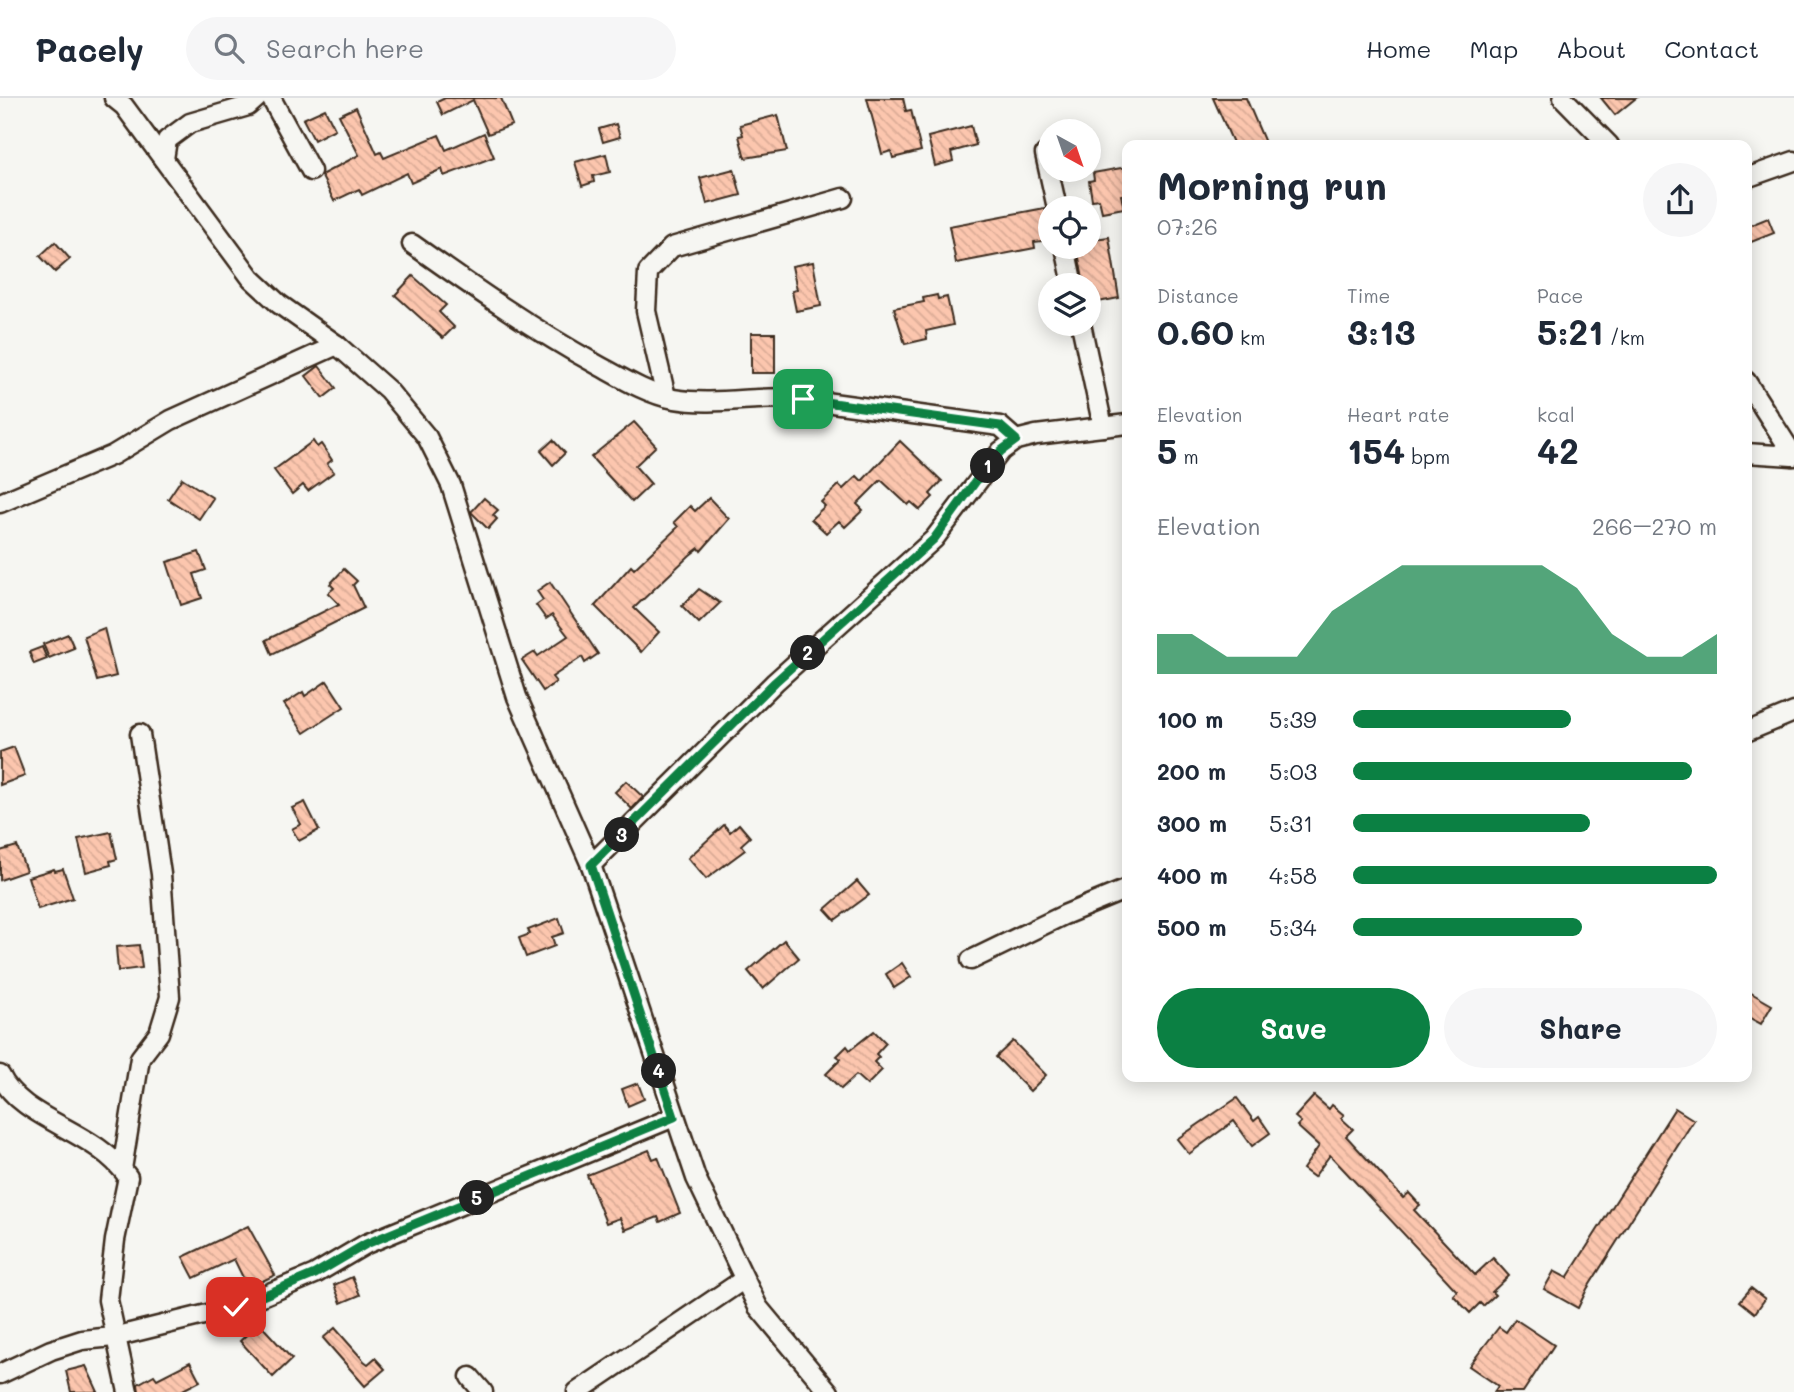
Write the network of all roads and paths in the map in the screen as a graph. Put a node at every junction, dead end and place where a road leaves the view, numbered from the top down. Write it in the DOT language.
graph roads {
  1 [pos="114,98"];
  2 [pos="257,98"];
  3 [pos="271,98"];
  4 [pos="1570,100"];
  5 [pos="1605,140"];
  6 [pos="164,159"];
  7 [pos="1794,161"];
  8 [pos="311,171"];
  9 [pos="1752,176"];
  10 [pos="843,198"];
  11 [pos="412,244"];
  12 [pos="1084,336"];
  13 [pos="337,345"];
  14 [pos="1752,391"];
  15 [pos="666,397"];
  16 [pos="1122,425"];
  17 [pos="1103,427"];
  18 [pos="1016,440"];
  19 [pos="1752,453"];
  20 [pos="1793,456"];
  21 [pos="0,503"];
  22 [pos="1794,712"];
  23 [pos="1752,730"];
  24 [pos="140,734"];
  25 [pos="591,865"];
  26 [pos="1122,891"];
  27 [pos="971,960"];
  28 [pos="0,1075"];
  29 [pos="674,1117"];
  30 [pos="122,1169"];
  31 [pos="743,1280"];
  32 [pos="114,1337"];
  33 [pos="0,1374"];
  34 [pos="470,1377"];
  35 [pos="128,1392"];
  36 [pos="483,1392"];
  37 [pos="577,1392"];
  38 [pos="829,1392"];
  1 -- 6 [label="street"];
  2 -- 6 [label="street"];
  3 -- 8 [label="street"];
  4 -- 5 [label="street"];
  6 -- 13 [label="street"];
  7 -- 9 [label="street"];
  10 -- 15 [label="street"];
  11 -- 15 [label="street"];
  12 -- 17 [label="street"];
  13 -- 21 [label="street"];
  13 -- 25 [label="street"];
  14 -- 20 [label="street"];
  15 -- 18 [label="street"];
  16 -- 17 [label="street"];
  17 -- 18 [label="street"];
  18 -- 25 [label="street"];
  19 -- 20 [label="street"];
  22 -- 23 [label="street"];
  24 -- 30 [label="street"];
  25 -- 29 [label="street"];
  26 -- 27 [label="street"];
  28 -- 30 [label="street"];
  29 -- 31 [label="street"];
  29 -- 32 [label="street"];
  30 -- 32 [label="street"];
  31 -- 37 [label="street"];
  31 -- 38 [label="street"];
  32 -- 33 [label="street"];
  32 -- 35 [label="street"];
  34 -- 36 [label="street"];
}
